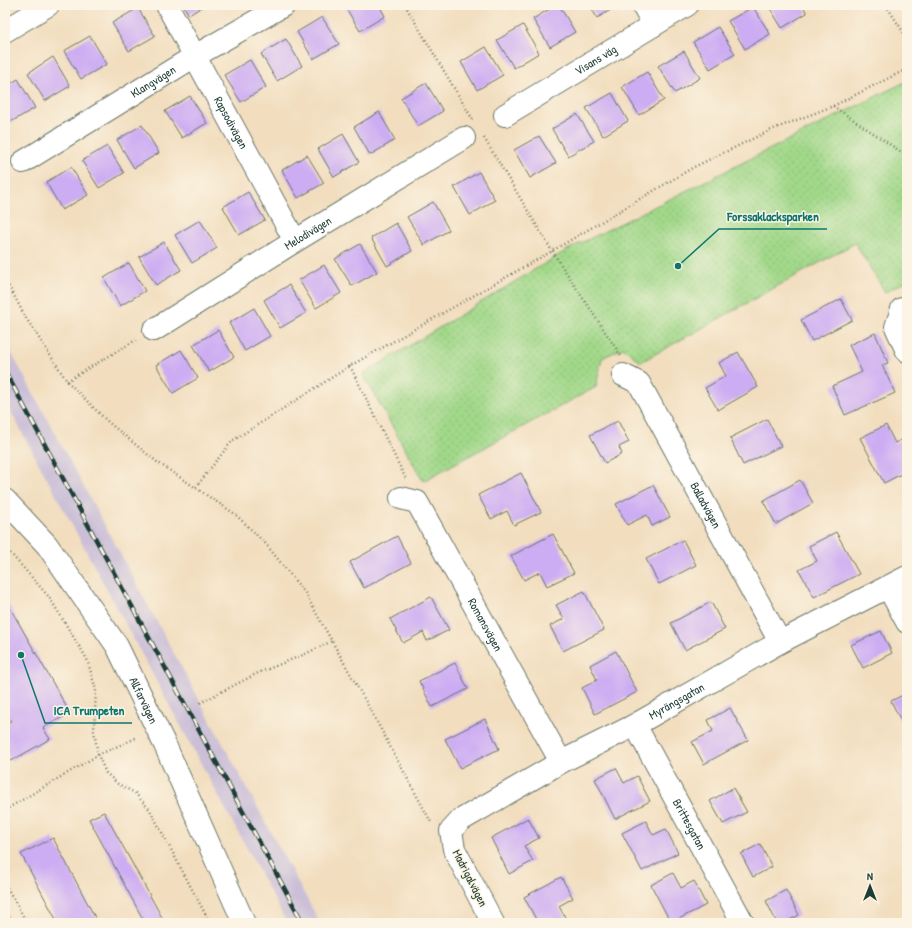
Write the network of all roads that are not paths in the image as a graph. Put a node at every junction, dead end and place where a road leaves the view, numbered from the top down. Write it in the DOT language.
graph roads {
  1 [pos="48,5"];
  2 [pos="167,5"];
  3 [pos="284,5"];
  4 [pos="643,5"];
  5 [pos="687,5"];
  6 [pos="654,25"];
  7 [pos="5,31"];
  8 [pos="194,56"];
  9 [pos="505,115"];
  10 [pos="472,134"];
  11 [pos="23,162"];
  12 [pos="295,241"];
  13 [pos="902,309"];
  14 [pos="154,330"];
  15 [pos="907,350"];
  16 [pos="622,366"];
  17 [pos="5,500"];
  18 [pos="409,500"];
  19 [pos="907,577"];
  20 [pos="888,587"];
  21 [pos="907,622"];
  22 [pos="780,642"];
  23 [pos="635,725"];
  24 [pos="562,762"];
  25 [pos="451,831"];
  26 [pos="244,923"];
  27 [pos="493,923"];
  28 [pos="743,923"];
  1 -- 7 [label="street"];
  2 -- 8 [label="street, Rapsodivägen"];
  3 -- 8 [label="street, Klangvägen"];
  4 -- 6 [label="street"];
  5 -- 6 [label="street, Visans väg"];
  6 -- 9 [label="street, Visans väg"];
  8 -- 11 [label="street, Klangvägen"];
  8 -- 12 [label="street, Rapsodivägen"];
  10 -- 12 [label="street, Melodivägen"];
  12 -- 14 [label="street, Melodivägen"];
  13 -- 15 [label="street"];
  16 -- 22 [label="street, Balladvägen"];
  17 -- 26 [label="street, Allfarvägen"];
  18 -- 24 [label="street, Romansvägen"];
  19 -- 20 [label="street, Myrängsgatan"];
  20 -- 21 [label="street"];
  20 -- 22 [label="street, Myrängsgatan"];
  22 -- 23 [label="street, Myrängsgatan"];
  23 -- 24 [label="street, Myrängsgatan"];
  23 -- 28 [label="street, Brittesgatan"];
  24 -- 25 [label="street, Myrängsgatan"];
  25 -- 27 [label="street, Madrigalvägen"];
}
